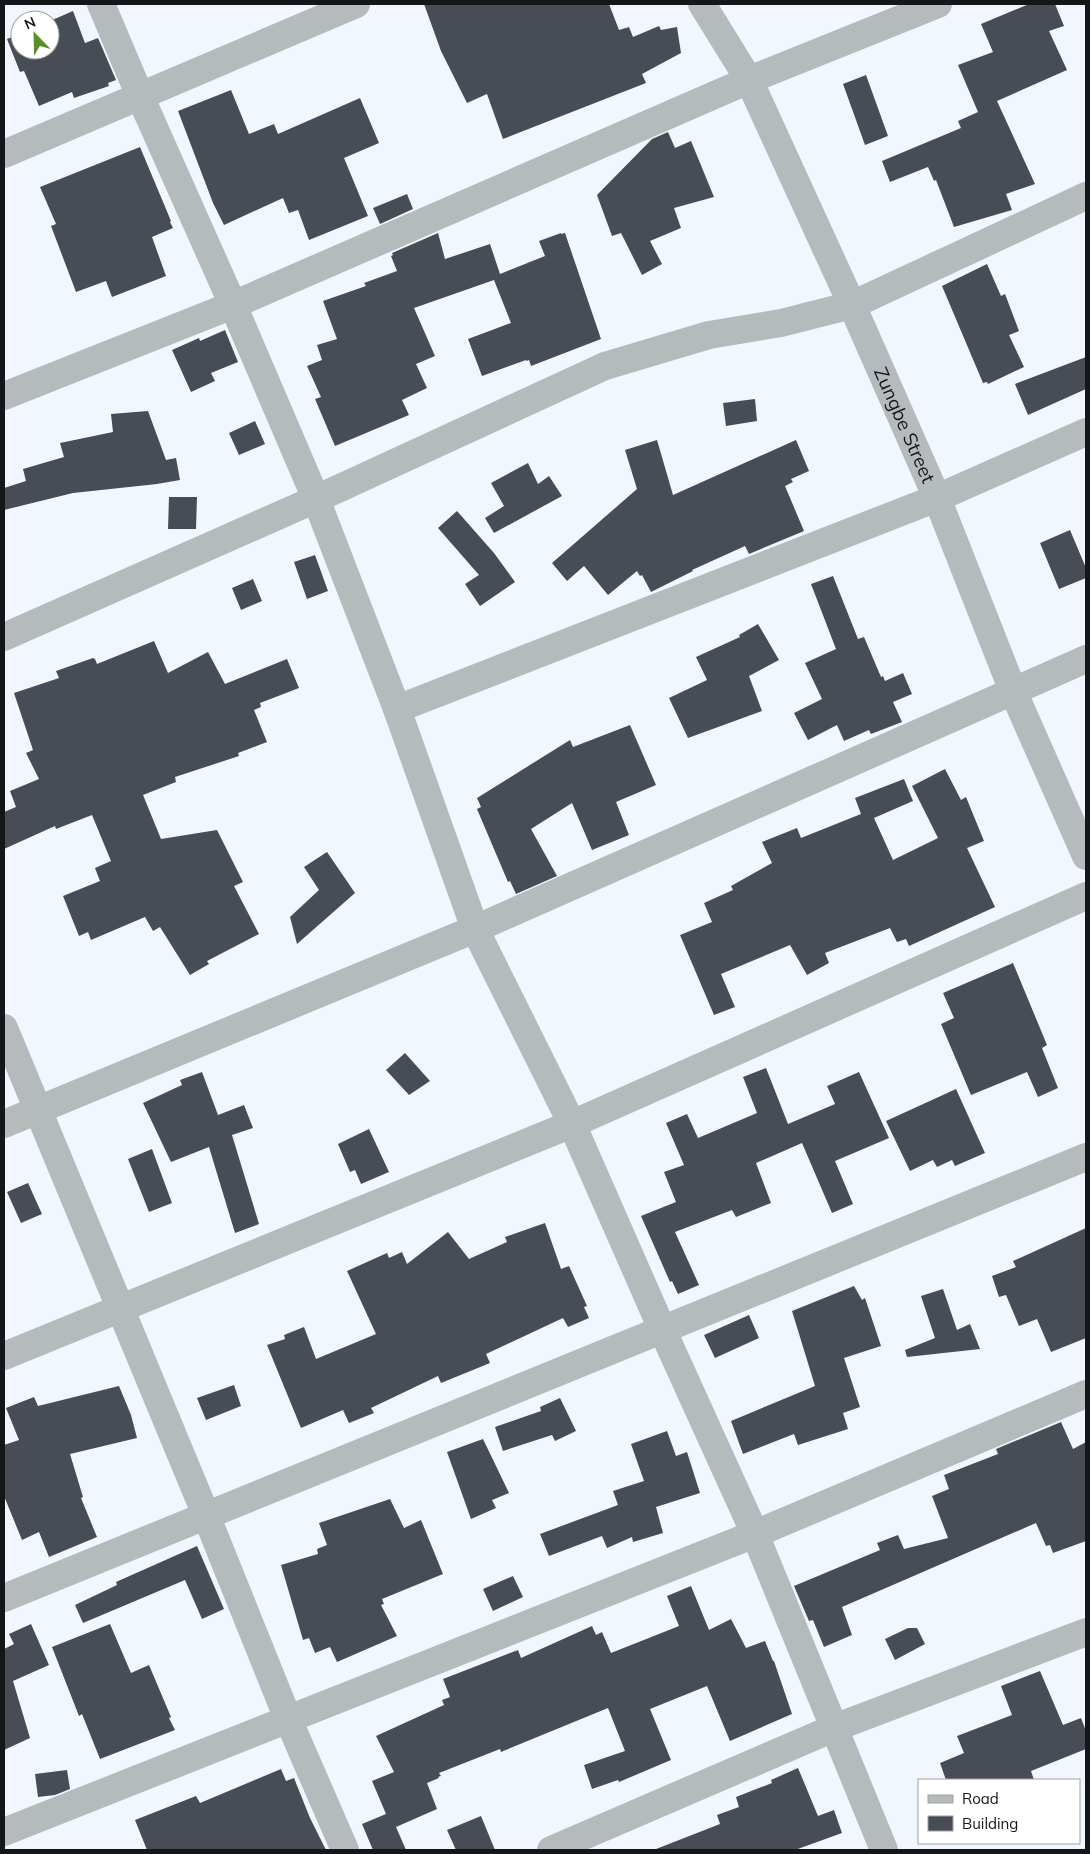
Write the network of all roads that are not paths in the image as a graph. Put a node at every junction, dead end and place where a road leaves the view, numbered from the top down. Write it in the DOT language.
graph roads {
  1 [pos="101,4"];
  2 [pos="356,4"];
  3 [pos="702,4"];
  4 [pos="938,4"];
  5 [pos="749,80"];
  6 [pos="140,96"];
  7 [pos="4,154"];
  8 [pos="1086,196"];
  9 [pos="233,305"];
  10 [pos="852,305"];
  11 [pos="4,396"];
  12 [pos="1086,432"];
  13 [pos="937,498"];
  14 [pos="316,499"];
  15 [pos="4,637"];
  16 [pos="1086,659"];
  17 [pos="1013,691"];
  18 [pos="397,709"];
  19 [pos="1086,856"];
  20 [pos="1086,896"];
  21 [pos="474,929"];
  22 [pos="4,1028"];
  23 [pos="37,1110"];
  24 [pos="4,1124"];
  25 [pos="572,1124"];
  26 [pos="1086,1157"];
  27 [pos="121,1308"];
  28 [pos="662,1329"];
  29 [pos="4,1356"];
  30 [pos="1086,1394"];
  31 [pos="206,1515"];
  32 [pos="755,1534"];
  33 [pos="4,1598"];
  34 [pos="1086,1632"];
  35 [pos="288,1719"];
  36 [pos="834,1728"];
  37 [pos="4,1832"];
  38 [pos="345,1850"];
  39 [pos="551,1850"];
  40 [pos="884,1850"];
  1 -- 6 [label="street"];
  2 -- 6 [label="street"];
  3 -- 5 [label="street, Zungbe Street"];
  4 -- 5 [label="street"];
  5 -- 9 [label="street"];
  5 -- 10 [label="street, Zungbe Street"];
  6 -- 7 [label="street"];
  6 -- 9 [label="street"];
  8 -- 10 [label="street"];
  9 -- 11 [label="street"];
  9 -- 14 [label="street"];
  10 -- 13 [label="street, Zungbe Street"];
  10 -- 14 [label="street"];
  12 -- 13 [label="street"];
  13 -- 17 [label="street, Zungbe Street"];
  13 -- 18 [label="street"];
  14 -- 15 [label="street"];
  14 -- 18 [label="street"];
  16 -- 17 [label="street"];
  17 -- 19 [label="street, Zungbe Street"];
  17 -- 21 [label="street"];
  18 -- 21 [label="street"];
  20 -- 25 [label="street"];
  21 -- 23 [label="street"];
  21 -- 25 [label="street"];
  22 -- 23 [label="street"];
  23 -- 24 [label="street"];
  23 -- 27 [label="street"];
  25 -- 27 [label="street"];
  25 -- 28 [label="street"];
  26 -- 28 [label="street"];
  27 -- 29 [label="street"];
  27 -- 31 [label="street"];
  28 -- 31 [label="street"];
  28 -- 32 [label="street"];
  30 -- 32 [label="street"];
  31 -- 33 [label="street"];
  31 -- 35 [label="street"];
  32 -- 35 [label="street"];
  32 -- 36 [label="street"];
  34 -- 36 [label="street"];
  35 -- 37 [label="street"];
  35 -- 38 [label="street"];
  36 -- 39 [label="street"];
  36 -- 40 [label="street"];
}
